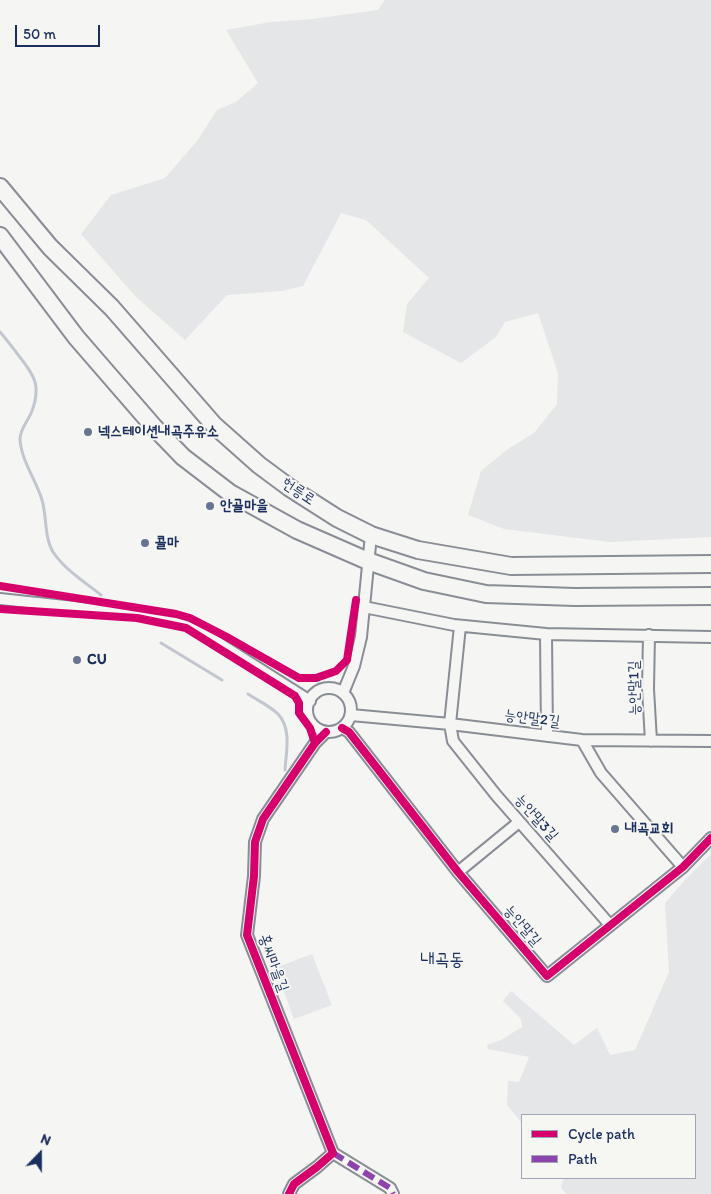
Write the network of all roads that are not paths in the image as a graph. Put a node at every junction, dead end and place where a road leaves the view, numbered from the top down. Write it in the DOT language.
graph roads {
  1 [pos="0,187"];
  2 [pos="0,236"];
  3 [pos="371,535"];
  4 [pos="368,561"];
  5 [pos="711,564"];
  6 [pos="711,596"];
  7 [pos="0,599"];
  8 [pos="364,607"];
  9 [pos="460,626"];
  10 [pos="546,634"];
  11 [pos="649,635"];
  12 [pos="711,637"];
  13 [pos="343,693"];
  14 [pos="310,701"];
  15 [pos="351,715"];
  16 [pos="450,724"];
  17 [pos="342,728"];
  18 [pos="326,732"];
  19 [pos="547,736"];
  20 [pos="582,740"];
  21 [pos="652,740"];
  22 [pos="711,741"];
  23 [pos="519,822"];
  24 [pos="711,838"];
  25 [pos="682,867"];
  26 [pos="458,872"];
  27 [pos="610,925"];
  28 [pos="333,1153"];
  29 [pos="289,1194"];
  30 [pos="393,1194"];
  1 -- 3 [label="main road, 헌릉로"];
  2 -- 4 [label="main road"];
  3 -- 4 [label="street"];
  3 -- 5 [label="main road, 헌릉로"];
  4 -- 6 [label="main road"];
  4 -- 8 [label="street"];
  7 -- 14 [label="street"];
  8 -- 9 [label="street"];
  8 -- 13 [label="street"];
  9 -- 10 [label="street"];
  9 -- 16 [label="street"];
  10 -- 11 [label="street"];
  10 -- 19 [label="street"];
  11 -- 12 [label="street"];
  11 -- 21 [label="street, 능안말1길"];
  13 -- 14 [label="street"];
  13 -- 15 [label="street"];
  14 -- 18 [label="street"];
  15 -- 16 [label="street, 능안말2길"];
  15 -- 17 [label="street"];
  16 -- 19 [label="street, 능안말2길"];
  16 -- 23 [label="street, 능안말3길"];
  17 -- 18 [label="street"];
  17 -- 26 [label="street, 능안말길"];
  18 -- 28 [label="street, 홍씨마을길"];
  19 -- 20 [label="street, 능안말2길"];
  20 -- 21 [label="street, 능안말2길"];
  20 -- 25 [label="street"];
  21 -- 22 [label="street, 능안말2길"];
  23 -- 26 [label="street"];
  23 -- 27 [label="street, 능안말3길"];
  24 -- 25 [label="street, 능안말길"];
  25 -- 27 [label="street, 능안말길"];
  26 -- 27 [label="street, 능안말길"];
  28 -- 29 [label="street"];
  28 -- 30 [label="street"];
}
